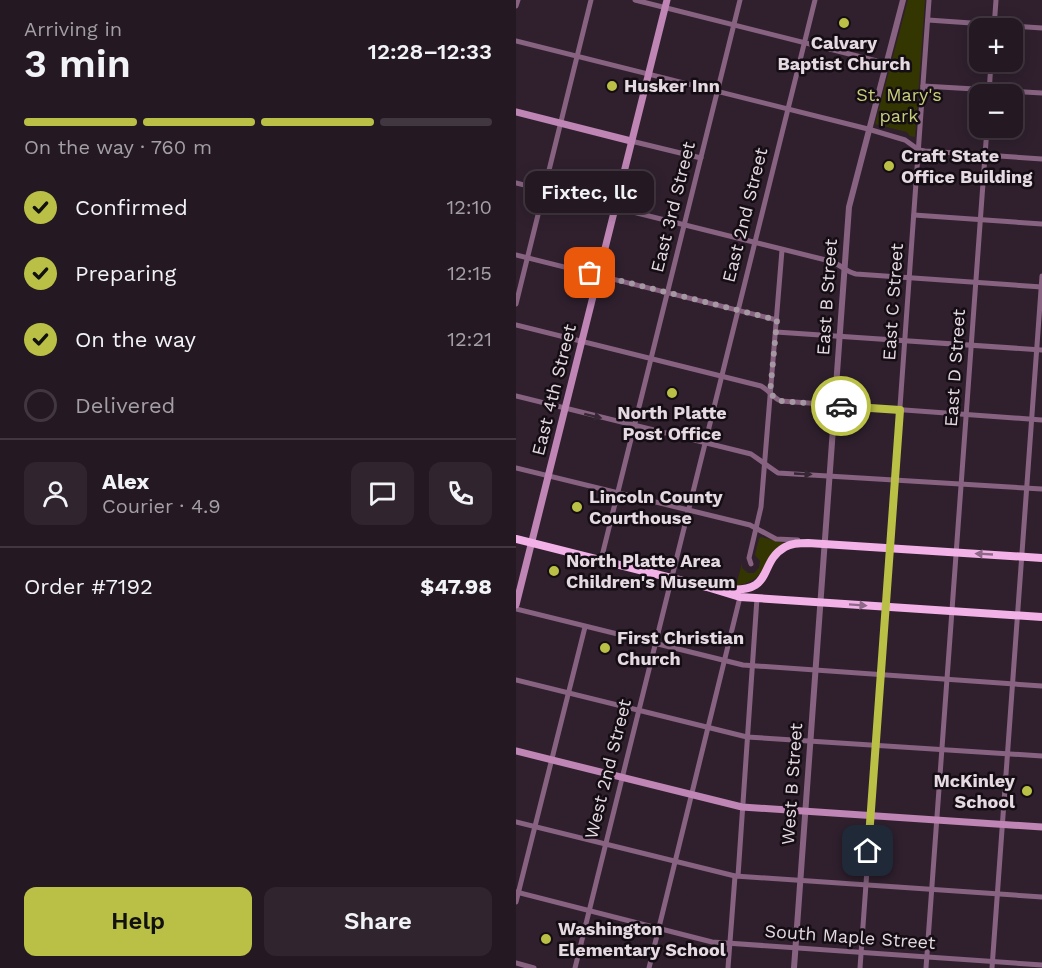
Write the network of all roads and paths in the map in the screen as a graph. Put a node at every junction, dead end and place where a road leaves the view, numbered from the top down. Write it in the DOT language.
graph roads {
  1 [pos="518,0"];
  2 [pos="591,0"];
  3 [pos="635,0"];
  4 [pos="740,0"];
  5 [pos="815,0"];
  6 [pos="903,0"];
  7 [pos="929,0"];
  8 [pos="996,0"];
  9 [pos="666,4"];
  10 [pos="516,6"];
  11 [pos="995,18"];
  12 [pos="928,20"];
  13 [pos="969,24"];
  14 [pos="734,25"];
  15 [pos="1023,27"];
  16 [pos="1042,28"];
  17 [pos="516,41"];
  18 [pos="805,43"];
  19 [pos="578,57"];
  20 [pos="885,63"];
  21 [pos="648,74"];
  22 [pos="923,86"];
  23 [pos="969,90"];
  24 [pos="718,92"];
  25 [pos="1023,93"];
  26 [pos="1042,93"];
  27 [pos="788,109"];
  28 [pos="516,112"];
  29 [pos="561,124"];
  30 [pos="868,129"];
  31 [pos="986,138"];
  32 [pos="631,141"];
  33 [pos="919,150"];
  34 [pos="985,155"];
  35 [pos="701,158"];
  36 [pos="1042,159"];
  37 [pos="516,183"];
  38 [pos="544,191"];
  39 [pos="614,208"];
  40 [pos="914,216"];
  41 [pos="981,220"];
  42 [pos="1042,224"];
  43 [pos="684,225"];
  44 [pos="754,243"];
  45 [pos="782,250"];
  46 [pos="516,255"];
  47 [pos="528,257"];
  48 [pos="844,268"];
  49 [pos="598,275"];
  50 [pos="1042,276"];
  51 [pos="910,278"];
  52 [pos="976,282"];
  53 [pos="1042,287"];
  54 [pos="668,292"];
  55 [pos="516,304"];
  56 [pos="737,310"];
  57 [pos="777,320"];
  58 [pos="516,325"];
  59 [pos="776,332"];
  60 [pos="840,336"];
  61 [pos="905,340"];
  62 [pos="582,341"];
  63 [pos="971,345"];
  64 [pos="1040,350"];
  65 [pos="651,359"];
  66 [pos="721,376"];
  67 [pos="770,393"];
  68 [pos="516,396"];
  69 [pos="835,405"];
  70 [pos="565,409"];
  71 [pos="900,410"];
  72 [pos="966,415"];
  73 [pos="1032,419"];
  74 [pos="1042,420"];
  75 [pos="635,426"];
  76 [pos="705,443"];
  77 [pos="751,454"];
  78 [pos="765,454"];
  79 [pos="765,465"];
  80 [pos="516,468"];
  81 [pos="778,473"];
  82 [pos="548,476"];
  83 [pos="829,476"];
  84 [pos="895,480"];
  85 [pos="764,482"];
  86 [pos="961,484"];
  87 [pos="1028,489"];
  88 [pos="1042,489"];
  89 [pos="618,493"];
  90 [pos="688,510"];
  91 [pos="756,529"];
  92 [pos="516,539"];
  93 [pos="531,543"];
  94 [pos="812,543"];
  95 [pos="823,543"];
  96 [pos="890,548"];
  97 [pos="956,553"];
  98 [pos="1023,557"];
  99 [pos="1042,558"];
  100 [pos="601,560"];
  101 [pos="751,564"];
  102 [pos="672,578"];
  103 [pos="707,586"];
  104 [pos="740,597"];
  105 [pos="757,598"];
  106 [pos="819,602"];
  107 [pos="516,607"];
  108 [pos="886,607"];
  109 [pos="952,611"];
  110 [pos="1018,615"];
  111 [pos="1042,616"];
  112 [pos="585,627"];
  113 [pos="655,644"];
  114 [pos="725,661"];
  115 [pos="753,667"];
  116 [pos="815,671"];
  117 [pos="881,675"];
  118 [pos="516,680"];
  119 [pos="947,680"];
  120 [pos="1013,684"];
  121 [pos="1042,686"];
  122 [pos="568,693"];
  123 [pos="638,711"];
  124 [pos="708,728"];
  125 [pos="747,737"];
  126 [pos="810,741"];
  127 [pos="876,746"];
  128 [pos="942,750"];
  129 [pos="516,751"];
  130 [pos="1008,754"];
  131 [pos="1042,756"];
  132 [pos="552,760"];
  133 [pos="621,777"];
  134 [pos="692,795"];
  135 [pos="742,807"];
  136 [pos="805,811"];
  137 [pos="871,815"];
  138 [pos="937,819"];
  139 [pos="516,822"];
  140 [pos="1003,824"];
  141 [pos="535,826"];
  142 [pos="1042,826"];
  143 [pos="605,844"];
  144 [pos="675,861"];
  145 [pos="736,876"];
  146 [pos="801,881"];
  147 [pos="866,886"];
  148 [pos="932,890"];
  149 [pos="517,893"];
  150 [pos="998,894"];
  151 [pos="1042,897"];
  152 [pos="516,902"];
  153 [pos="589,911"];
  154 [pos="658,928"];
  155 [pos="730,944"];
  156 [pos="795,948"];
  157 [pos="861,953"];
  158 [pos="927,957"];
  159 [pos="516,963"];
  160 [pos="993,965"];
  161 [pos="1042,965"];
  162 [pos="534,968"];
  163 [pos="575,968"];
  164 [pos="649,968"];
  165 [pos="728,968"];
  166 [pos="794,968"];
  167 [pos="860,968"];
  168 [pos="926,968"];
  1 -- 10 [label="street"];
  2 -- 19 [label="street"];
  3 -- 9 [label="street"];
  4 -- 14 [label="street, East 3rd Street"];
  5 -- 18 [label="street, East 2nd Street"];
  6 -- 20 [label="street, East B Street"];
  7 -- 12 [label="street, East C Street"];
  8 -- 11 [label="street"];
  9 -- 14 [label="street"];
  9 -- 21 [label="main road, East 4th Street"];
  12 -- 13 [label="street"];
  12 -- 22 [label="street, East C Street"];
  14 -- 18 [label="street"];
  14 -- 24 [label="street, East 3rd Street"];
  15 -- 16 [label="street"];
  17 -- 19 [label="street"];
  18 -- 20 [label="street"];
  18 -- 27 [label="street, East 2nd Street"];
  19 -- 21 [label="street"];
  19 -- 29 [label="street"];
  20 -- 30 [label="street, East B Street"];
  21 -- 24 [label="street"];
  21 -- 32 [label="main road, East 4th Street"];
  22 -- 23 [label="street"];
  22 -- 33 [label="street, East C Street"];
  24 -- 27 [label="street"];
  24 -- 35 [label="street, East 3rd Street"];
  25 -- 26 [label="street"];
  27 -- 30 [label="street"];
  27 -- 44 [label="street, East 2nd Street"];
  28 -- 29 [label="main road"];
  29 -- 32 [label="main road"];
  29 -- 38 [label="street"];
  30 -- 33 [label="street"];
  30 -- 48 [label="street, East B Street"];
  31 -- 34 [label="street, East D Street"];
  32 -- 35 [label="street"];
  32 -- 39 [label="main road, East 4th Street"];
  33 -- 34 [label="street"];
  33 -- 40 [label="street, East C Street"];
  34 -- 36 [label="street"];
  34 -- 41 [label="street, East D Street"];
  35 -- 43 [label="street, East 3rd Street"];
  37 -- 38 [label="street"];
  38 -- 39 [label="street"];
  38 -- 47 [label="street"];
  39 -- 43 [label="street"];
  39 -- 49 [label="main road, East 4th Street"];
  40 -- 41 [label="street"];
  40 -- 51 [label="street, East C Street"];
  41 -- 42 [label="street"];
  41 -- 52 [label="street, East D Street"];
  43 -- 44 [label="street"];
  43 -- 54 [label="street, East 3rd Street"];
  44 -- 45 [label="street"];
  44 -- 56 [label="street, East 2nd Street"];
  45 -- 48 [label="street"];
  45 -- 57 [label="street"];
  46 -- 47 [label="street"];
  47 -- 49 [label="street"];
  47 -- 55 [label="street"];
  48 -- 51 [label="street"];
  48 -- 60 [label="street, East B Street"];
  49 -- 54 [label="street"];
  49 -- 62 [label="main road, East 4th Street"];
  50 -- 53 [label="street"];
  51 -- 52 [label="street"];
  51 -- 61 [label="street, East C Street"];
  52 -- 53 [label="street"];
  52 -- 63 [label="street, East D Street"];
  53 -- 64 [label="street"];
  54 -- 56 [label="street"];
  54 -- 65 [label="street, East 3rd Street"];
  56 -- 57 [label="street"];
  56 -- 66 [label="street, East 2nd Street"];
  57 -- 59 [label="street"];
  58 -- 62 [label="street"];
  59 -- 60 [label="street"];
  59 -- 67 [label="street"];
  60 -- 61 [label="street"];
  60 -- 69 [label="street, East B Street"];
  61 -- 63 [label="street"];
  61 -- 71 [label="street, East C Street"];
  62 -- 65 [label="street"];
  62 -- 70 [label="main road, East 4th Street"];
  63 -- 64 [label="street"];
  63 -- 72 [label="street, East D Street"];
  64 -- 73 [label="street"];
  65 -- 66 [label="street"];
  65 -- 75 [label="street, East 3rd Street"];
  66 -- 67 [label="street"];
  66 -- 76 [label="street, East 2nd Street"];
  67 -- 69 [label="street"];
  67 -- 78 [label="street"];
  68 -- 70 [label="street"];
  69 -- 71 [label="street"];
  69 -- 83 [label="street, East B Street"];
  70 -- 75 [label="street, one-way"];
  70 -- 82 [label="main road, East 4th Street"];
  71 -- 72 [label="street"];
  71 -- 84 [label="street, East C Street"];
  72 -- 73 [label="street"];
  72 -- 86 [label="street, East D Street"];
  73 -- 74 [label="street"];
  73 -- 87 [label="street"];
  75 -- 76 [label="street"];
  75 -- 89 [label="street, East 3rd Street"];
  76 -- 77 [label="street"];
  76 -- 90 [label="street, East 2nd Street"];
  77 -- 78 [label="street"];
  77 -- 79 [label="street"];
  78 -- 79 [label="street"];
  79 -- 81 [label="street"];
  79 -- 85 [label="street"];
  80 -- 82 [label="street"];
  81 -- 83 [label="street, one-way"];
  81 -- 85 [label="street"];
  82 -- 89 [label="street"];
  82 -- 93 [label="main road, East 4th Street"];
  83 -- 84 [label="street"];
  83 -- 95 [label="street, East B Street"];
  84 -- 86 [label="street"];
  84 -- 96 [label="street, East C Street"];
  85 -- 91 [label="street"];
  86 -- 87 [label="street"];
  86 -- 97 [label="street, East D Street"];
  87 -- 88 [label="street"];
  87 -- 98 [label="street"];
  89 -- 90 [label="street"];
  89 -- 100 [label="street, East 3rd Street"];
  90 -- 91 [label="street"];
  90 -- 102 [label="street, East 2nd Street"];
  91 -- 94 [label="street"];
  91 -- 101 [label="street"];
  92 -- 93 [label="highway"];
  93 -- 100 [label="highway"];
  93 -- 107 [label="main road, East 4th Street"];
  94 -- 95 [label="highway"];
  94 -- 103 [label="highway"];
  95 -- 96 [label="highway"];
  95 -- 106 [label="street, East B Street"];
  96 -- 97 [label="highway"];
  96 -- 108 [label="street, East C Street"];
  98 -- 97 [label="highway, one-way"];
  97 -- 109 [label="street, East D Street"];
  98 -- 99 [label="highway"];
  98 -- 110 [label="street"];
  100 -- 102 [label="highway"];
  102 -- 103 [label="highway"];
  102 -- 113 [label="street, West 2nd Street"];
  103 -- 104 [label="highway"];
  104 -- 105 [label="highway"];
  104 -- 114 [label="street"];
  105 -- 106 [label="highway"];
  105 -- 115 [label="street"];
  106 -- 108 [label="highway, one-way"];
  106 -- 116 [label="street, West B Street"];
  107 -- 112 [label="street"];
  108 -- 109 [label="highway"];
  108 -- 117 [label="street, East C Street"];
  109 -- 110 [label="highway"];
  109 -- 119 [label="street, East D Street"];
  110 -- 111 [label="highway"];
  110 -- 120 [label="street"];
  112 -- 113 [label="street"];
  112 -- 122 [label="street"];
  113 -- 114 [label="street"];
  113 -- 123 [label="street, West 2nd Street"];
  114 -- 115 [label="street"];
  114 -- 124 [label="street"];
  115 -- 116 [label="street"];
  115 -- 125 [label="street"];
  116 -- 117 [label="street"];
  116 -- 126 [label="street, West B Street"];
  117 -- 119 [label="street"];
  117 -- 127 [label="street, East C Street"];
  118 -- 122 [label="street"];
  119 -- 120 [label="street"];
  119 -- 128 [label="street, East D Street"];
  120 -- 121 [label="street"];
  120 -- 130 [label="street"];
  122 -- 123 [label="street"];
  122 -- 132 [label="street"];
  123 -- 124 [label="street"];
  123 -- 133 [label="street, West 2nd Street"];
  124 -- 125 [label="street"];
  124 -- 134 [label="street"];
  125 -- 126 [label="street"];
  125 -- 135 [label="street"];
  126 -- 127 [label="street"];
  126 -- 136 [label="street, West B Street"];
  127 -- 128 [label="street"];
  127 -- 137 [label="street, East C Street"];
  128 -- 130 [label="street"];
  128 -- 138 [label="street, East D Street"];
  129 -- 132 [label="main road"];
  130 -- 131 [label="street"];
  130 -- 140 [label="street"];
  132 -- 133 [label="main road"];
  132 -- 141 [label="street"];
  133 -- 134 [label="main road"];
  133 -- 143 [label="street, West 2nd Street"];
  134 -- 135 [label="main road"];
  134 -- 144 [label="street"];
  135 -- 136 [label="main road"];
  135 -- 145 [label="street"];
  136 -- 137 [label="main road"];
  136 -- 146 [label="street, West B Street"];
  137 -- 138 [label="main road"];
  137 -- 147 [label="street, East C Street"];
  138 -- 140 [label="main road"];
  138 -- 148 [label="street, East D Street"];
  139 -- 141 [label="street"];
  140 -- 142 [label="main road"];
  140 -- 150 [label="street"];
  141 -- 143 [label="street"];
  141 -- 149 [label="street"];
  143 -- 144 [label="street"];
  143 -- 153 [label="street, West 2nd Street"];
  144 -- 145 [label="street"];
  144 -- 154 [label="street"];
  145 -- 146 [label="street"];
  145 -- 155 [label="street"];
  146 -- 147 [label="street"];
  146 -- 156 [label="street, West B Street"];
  147 -- 148 [label="street"];
  147 -- 157 [label="street, East C Street"];
  148 -- 150 [label="street"];
  148 -- 158 [label="street, East D Street"];
  149 -- 152 [label="street"];
  149 -- 153 [label="street, South Maple Street"];
  150 -- 151 [label="street"];
  150 -- 160 [label="street"];
  153 -- 154 [label="street, South Maple Street"];
  153 -- 163 [label="street, West 2nd Street"];
  154 -- 155 [label="street, South Maple Street"];
  154 -- 164 [label="street"];
  155 -- 156 [label="street, South Maple Street"];
  155 -- 165 [label="street"];
  156 -- 157 [label="street, South Maple Street"];
  156 -- 166 [label="street, West B Street"];
  157 -- 158 [label="street, South Maple Street"];
  157 -- 167 [label="street, East C Street"];
  158 -- 160 [label="street, South Maple Street"];
  158 -- 168 [label="street, East D Street"];
  159 -- 162 [label="street"];
  160 -- 161 [label="street, South Maple Street"];
}
